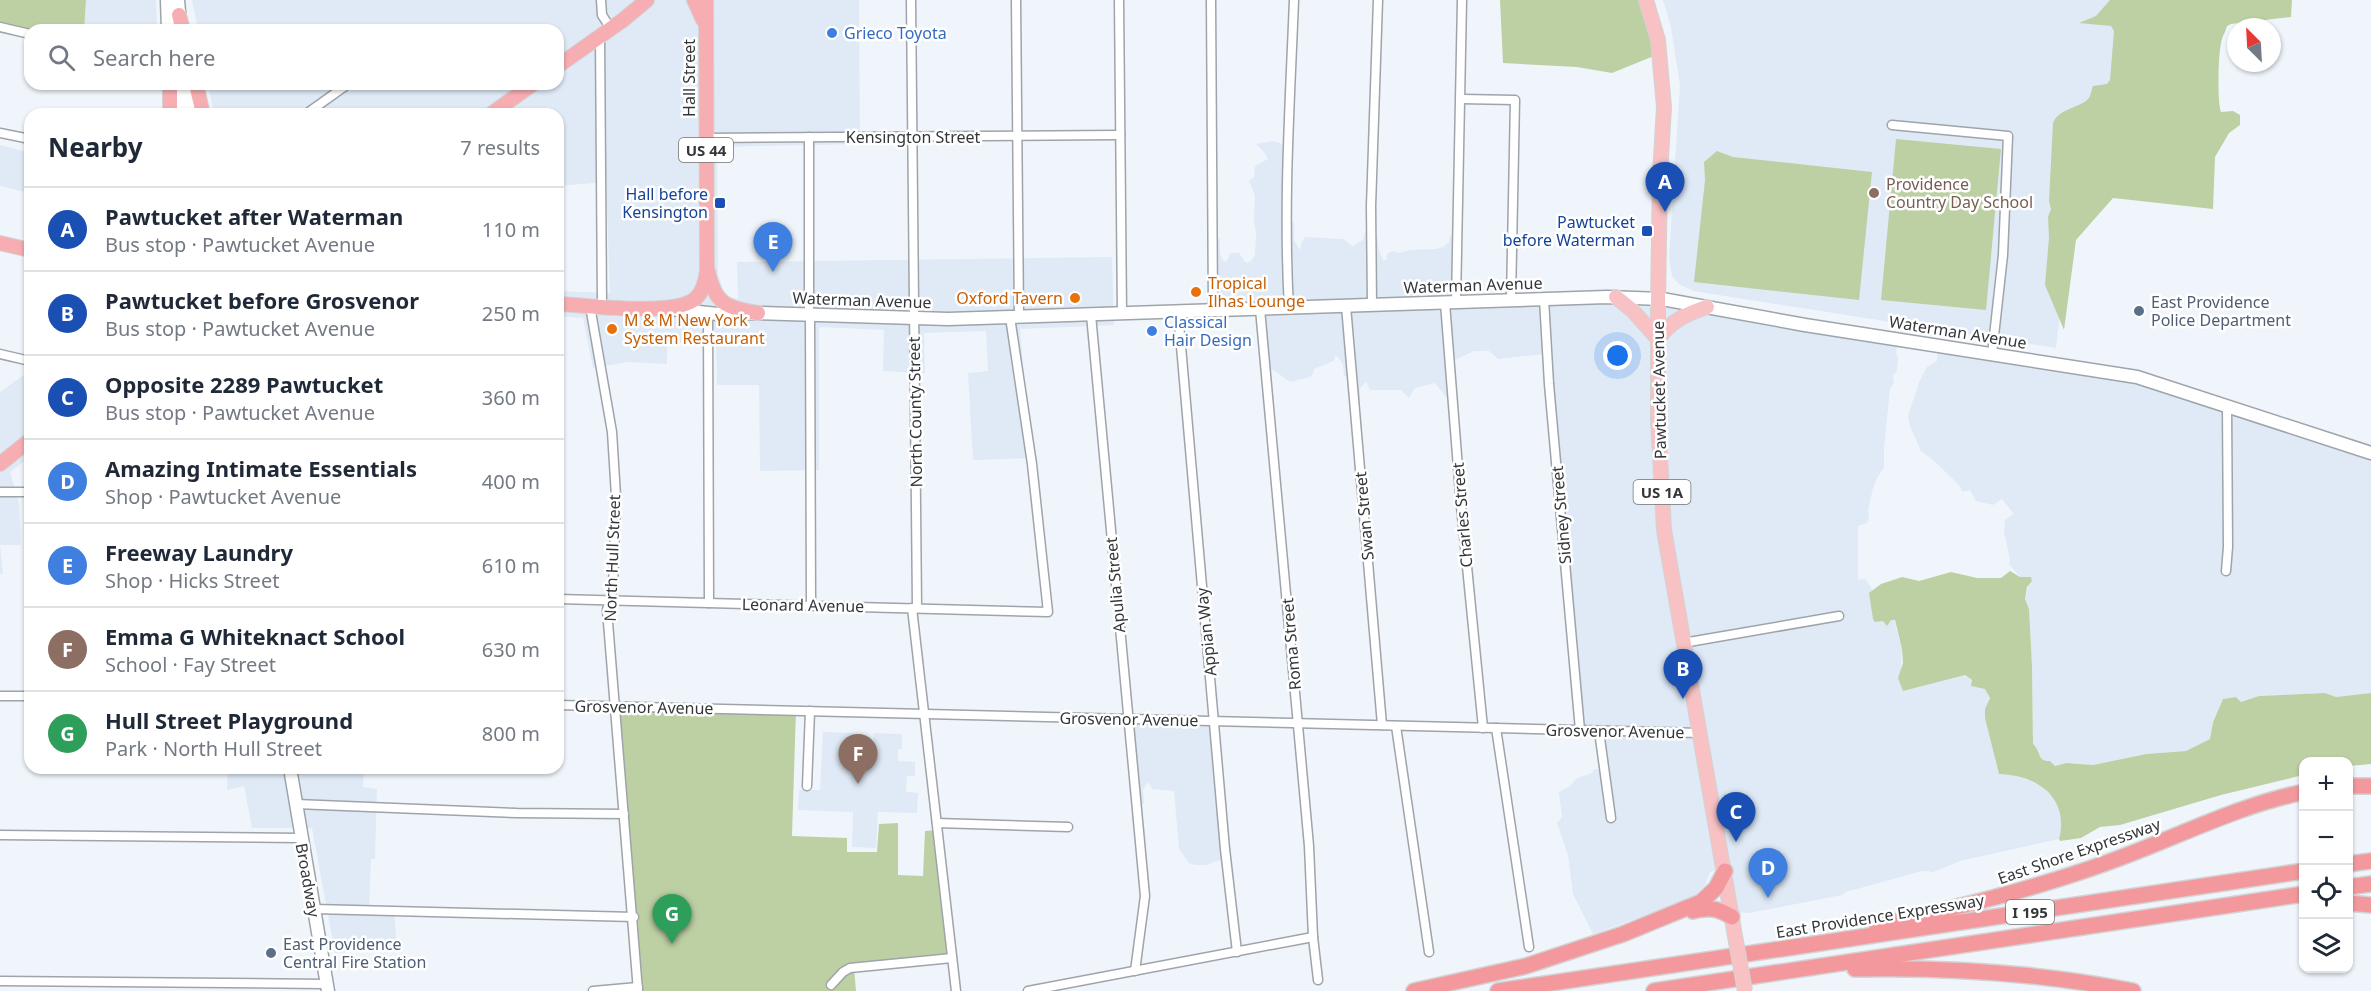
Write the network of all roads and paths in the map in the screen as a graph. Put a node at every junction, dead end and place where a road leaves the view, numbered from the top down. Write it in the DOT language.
graph roads {
  1 [pos="167,0"];
  2 [pos="178,0"];
  3 [pos="601,0"];
  4 [pos="646,0"];
  5 [pos="659,0"];
  6 [pos="694,0"];
  7 [pos="706,0"];
  8 [pos="911,0"];
  9 [pos="1016,0"];
  10 [pos="1119,0"];
  11 [pos="1211,0"];
  12 [pos="1294,0"];
  13 [pos="1378,0"];
  14 [pos="1462,0"];
  15 [pos="1646,0"];
  16 [pos="179,15"];
  17 [pos="623,20"];
  18 [pos="168,24"];
  19 [pos="181,24"];
  20 [pos="0,27"];
  21 [pos="605,32"];
  22 [pos="24,33"];
  23 [pos="705,34"];
  24 [pos="564,62"];
  25 [pos="170,90"];
  26 [pos="177,90"];
  27 [pos="188,90"];
  28 [pos="197,90"];
  29 [pos="340,90"];
  30 [pos="525,90"];
  31 [pos="1461,99"];
  32 [pos="170,108"];
  33 [pos="181,108"];
  34 [pos="189,108"];
  35 [pos="202,108"];
  36 [pos="314,108"];
  37 [pos="499,108"];
  38 [pos="1892,125"];
  39 [pos="0,133"];
  40 [pos="1120,135"];
  41 [pos="1018,136"];
  42 [pos="808,137"];
  43 [pos="912,137"];
  44 [pos="24,138"];
  45 [pos="706,138"];
  46 [pos="0,243"];
  47 [pos="24,249"];
  48 [pos="707,266"];
  49 [pos="1616,297"];
  50 [pos="1544,299"];
  51 [pos="1658,299"];
  52 [pos="1511,300"];
  53 [pos="1450,302"];
  54 [pos="564,304"];
  55 [pos="1372,305"];
  56 [pos="596,306"];
  57 [pos="1346,306"];
  58 [pos="1707,307"];
  59 [pos="1289,308"];
  60 [pos="663,309"];
  61 [pos="1260,309"];
  62 [pos="1213,310"];
  63 [pos="1178,312"];
  64 [pos="708,313"];
  65 [pos="758,313"];
  66 [pos="1122,314"];
  67 [pos="809,315"];
  68 [pos="1091,315"];
  69 [pos="1015,317"];
  70 [pos="914,319"];
  71 [pos="1658,339"];
  72 [pos="0,354"];
  73 [pos="1992,354"];
  74 [pos="24,360"];
  75 [pos="2227,406"];
  76 [pos="24,444"];
  77 [pos="15,451"];
  78 [pos="2371,453"];
  79 [pos="0,459"];
  80 [pos="0,464"];
  81 [pos="0,492"];
  82 [pos="24,492"];
  83 [pos="2226,571"];
  84 [pos="564,599"];
  85 [pos="610,600"];
  86 [pos="709,603"];
  87 [pos="811,605"];
  88 [pos="914,608"];
  89 [pos="1839,616"];
  90 [pos="1683,643"];
  91 [pos="0,696"];
  92 [pos="24,696"];
  93 [pos="564,705"];
  94 [pos="616,706"];
  95 [pos="810,711"];
  96 [pos="925,714"];
  97 [pos="1128,719"];
  98 [pos="1214,721"];
  99 [pos="1298,723"];
  100 [pos="1382,725"];
  101 [pos="1396,726"];
  102 [pos="1483,728"];
  103 [pos="1496,728"];
  104 [pos="1580,730"];
  105 [pos="1599,731"];
  106 [pos="1701,733"];
  107 [pos="291,774"];
  108 [pos="807,786"];
  109 [pos="2353,786"];
  110 [pos="2371,786"];
  111 [pos="2299,793"];
  112 [pos="296,804"];
  113 [pos="624,814"];
  114 [pos="1611,818"];
  115 [pos="937,824"];
  116 [pos="1068,826"];
  117 [pos="0,835"];
  118 [pos="302,838"];
  119 [pos="2371,861"];
  120 [pos="2353,863"];
  121 [pos="1725,872"];
  122 [pos="2299,872"];
  123 [pos="2371,884"];
  124 [pos="2353,886"];
  125 [pos="2299,895"];
  126 [pos="2299,903"];
  127 [pos="2353,903"];
  128 [pos="2232,905"];
  129 [pos="2371,905"];
  130 [pos="314,909"];
  131 [pos="634,917"];
  132 [pos="1732,917"];
  133 [pos="1660,920"];
  134 [pos="1313,937"];
  135 [pos="1529,947"];
  136 [pos="1237,952"];
  137 [pos="1429,952"];
  138 [pos="1757,953"];
  139 [pos="952,958"];
  140 [pos="1135,971"];
  141 [pos="1792,971"];
  142 [pos="1318,980"];
  143 [pos="0,981"];
  144 [pos="831,985"];
  145 [pos="86,986"];
  146 [pos="327,987"];
  147 [pos="638,989"];
  148 [pos="593,991"];
  149 [pos="956,991"];
  150 [pos="1028,991"];
  151 [pos="1414,991"];
  152 [pos="1498,991"];
  153 [pos="1654,991"];
  154 [pos="1744,991"];
  155 [pos="2133,991"];
  1 -- 18 [label="main road"];
  2 -- 16 [label="main road"];
  3 -- 21 [label="street, North Hull Street"];
  4 -- 17 [label="highway"];
  5 -- 17 [label="highway"];
  6 -- 23 [label="highway"];
  7 -- 23 [label="highway, Hall Street / US 44"];
  8 -- 43 [label="street, North County Street"];
  9 -- 41 [label="street"];
  10 -- 40 [label="street"];
  11 -- 62 [label="street"];
  12 -- 59 [label="street"];
  13 -- 55 [label="street"];
  14 -- 31 [label="street, Charles Street"];
  15 -- 51 [label="main road, Pawtucket Avenue / US 1A"];
  16 -- 19 [label="highway"];
  17 -- 21 [label="highway"];
  20 -- 22 [label="street"];
  21 -- 24 [label="highway"];
  21 -- 56 [label="street, North Hull Street"];
  23 -- 45 [label="highway, Hall Street / US 44"];
  25 -- 32 [label="highway"];
  26 -- 33 [label="main road"];
  27 -- 34 [label="main road"];
  28 -- 35 [label="highway"];
  29 -- 36 [label="street"];
  30 -- 37 [label="highway"];
  31 -- 52 [label="street"];
  31 -- 53 [label="street, Charles Street"];
  38 -- 73 [label="street"];
  39 -- 44 [label="street"];
  40 -- 41 [label="street, Kensington Street"];
  40 -- 66 [label="street"];
  41 -- 43 [label="street, Kensington Street"];
  41 -- 69 [label="street"];
  42 -- 43 [label="street, Kensington Street"];
  42 -- 45 [label="street, Kensington Street"];
  42 -- 67 [label="street"];
  43 -- 70 [label="street, North County Street"];
  45 -- 48 [label="highway, Hall Street / US 44"];
  46 -- 47 [label="highway"];
  48 -- 60 [label="highway, Hall Street / US 44"];
  48 -- 65 [label="highway"];
  49 -- 50 [label="main road, Waterman Avenue"];
  49 -- 51 [label="main road, Waterman Avenue"];
  49 -- 71 [label="main road"];
  50 -- 52 [label="main road, Waterman Avenue"];
  50 -- 104 [label="street, Sidney Street"];
  51 -- 58 [label="main road, Waterman Avenue"];
  51 -- 71 [label="main road, Pawtucket Avenue / US 1A"];
  52 -- 53 [label="main road, Waterman Avenue"];
  53 -- 55 [label="main road, Waterman Avenue"];
  53 -- 102 [label="street, Charles Street"];
  54 -- 56 [label="highway, Waterman Avenue / US 44"];
  55 -- 57 [label="main road, Waterman Avenue"];
  56 -- 60 [label="highway, Waterman Avenue / US 44"];
  56 -- 85 [label="street, North Hull Street"];
  57 -- 59 [label="main road, Waterman Avenue"];
  57 -- 100 [label="street, Swan Street"];
  58 -- 71 [label="main road"];
  58 -- 73 [label="main road, Waterman Avenue"];
  59 -- 61 [label="main road, Waterman Avenue"];
  60 -- 64 [label="main road, Waterman Avenue"];
  61 -- 62 [label="main road, Waterman Avenue"];
  61 -- 99 [label="street, Roma Street"];
  62 -- 63 [label="main road, Waterman Avenue"];
  63 -- 66 [label="main road, Waterman Avenue"];
  63 -- 98 [label="street, Appian Way"];
  64 -- 65 [label="main road, Waterman Avenue"];
  64 -- 86 [label="street"];
  65 -- 67 [label="main road, Waterman Avenue"];
  66 -- 68 [label="main road, Waterman Avenue"];
  67 -- 70 [label="main road, Waterman Avenue"];
  67 -- 87 [label="street"];
  68 -- 69 [label="main road, Waterman Avenue"];
  68 -- 97 [label="street, Apulia Street"];
  69 -- 70 [label="main road, Waterman Avenue"];
  69 -- 88 [label="street, Leonard Avenue"];
  70 -- 88 [label="street, North County Street"];
  71 -- 90 [label="main road, Pawtucket Avenue / US 1A"];
  72 -- 74 [label="street"];
  73 -- 75 [label="main road, Waterman Avenue"];
  75 -- 78 [label="main road, Waterman Avenue"];
  75 -- 83 [label="street"];
  76 -- 77 [label="highway"];
  77 -- 79 [label="highway"];
  77 -- 80 [label="highway"];
  81 -- 82 [label="street"];
  84 -- 85 [label="street, Leonard Avenue"];
  85 -- 86 [label="street, Leonard Avenue"];
  85 -- 94 [label="street, North Hull Street"];
  86 -- 87 [label="street, Leonard Avenue"];
  87 -- 88 [label="street, Leonard Avenue"];
  88 -- 96 [label="street, North County Street"];
  89 -- 90 [label="street"];
  90 -- 106 [label="main road, Pawtucket Avenue / US 1A"];
  91 -- 92 [label="street"];
  93 -- 94 [label="street, Grosvenor Avenue"];
  94 -- 95 [label="street, Grosvenor Avenue"];
  94 -- 113 [label="street, North Hull Street"];
  95 -- 96 [label="street, Grosvenor Avenue"];
  95 -- 108 [label="street"];
  96 -- 97 [label="street, Grosvenor Avenue"];
  96 -- 115 [label="street, North County Street"];
  97 -- 98 [label="street, Grosvenor Avenue"];
  97 -- 140 [label="street, Apulia Street"];
  98 -- 99 [label="street, Grosvenor Avenue"];
  98 -- 136 [label="street, Appian Way"];
  99 -- 100 [label="street, Grosvenor Avenue"];
  99 -- 134 [label="street, Roma Street"];
  100 -- 101 [label="street, Grosvenor Avenue"];
  101 -- 102 [label="street, Grosvenor Avenue"];
  101 -- 137 [label="street"];
  102 -- 103 [label="street, Grosvenor Avenue"];
  103 -- 104 [label="street, Grosvenor Avenue"];
  103 -- 135 [label="street"];
  104 -- 105 [label="street, Grosvenor Avenue"];
  105 -- 106 [label="street, Grosvenor Avenue"];
  105 -- 114 [label="street"];
  106 -- 121 [label="main road, Pawtucket Avenue / US 1A"];
  107 -- 112 [label="main road, Broadway"];
  109 -- 110 [label="highway"];
  111 -- 138 [label="highway, East Shore Expressway"];
  112 -- 113 [label="street"];
  112 -- 118 [label="main road, Broadway"];
  113 -- 131 [label="street, North Hull Street"];
  115 -- 116 [label="street"];
  115 -- 139 [label="street, North County Street"];
  117 -- 118 [label="street"];
  118 -- 130 [label="main road, Broadway"];
  119 -- 120 [label="highway"];
  121 -- 132 [label="main road, Pawtucket Avenue / US 1A"];
  121 -- 133 [label="highway"];
  122 -- 138 [label="highway, East Providence Expressway / I 195"];
  123 -- 124 [label="highway"];
  125 -- 128 [label="highway, I 195"];
  126 -- 128 [label="highway"];
  127 -- 129 [label="highway"];
  128 -- 141 [label="highway, I 195"];
  130 -- 131 [label="street"];
  130 -- 146 [label="main road, Broadway"];
  131 -- 147 [label="street, North Hull Street"];
  132 -- 133 [label="highway"];
  132 -- 154 [label="main road, Pawtucket Avenue / US 1A, bridge"];
  133 -- 151 [label="highway"];
  134 -- 136 [label="street"];
  134 -- 142 [label="street, Roma Street"];
  136 -- 140 [label="street"];
  138 -- 152 [label="highway, East Providence Expressway / I 195"];
  139 -- 144 [label="street"];
  139 -- 149 [label="street, North County Street"];
  140 -- 150 [label="street"];
  141 -- 153 [label="highway, I 195"];
  141 -- 155 [label="highway"];
  143 -- 145 [label="street"];
  145 -- 146 [label="street"];
  147 -- 148 [label="street"];
}
